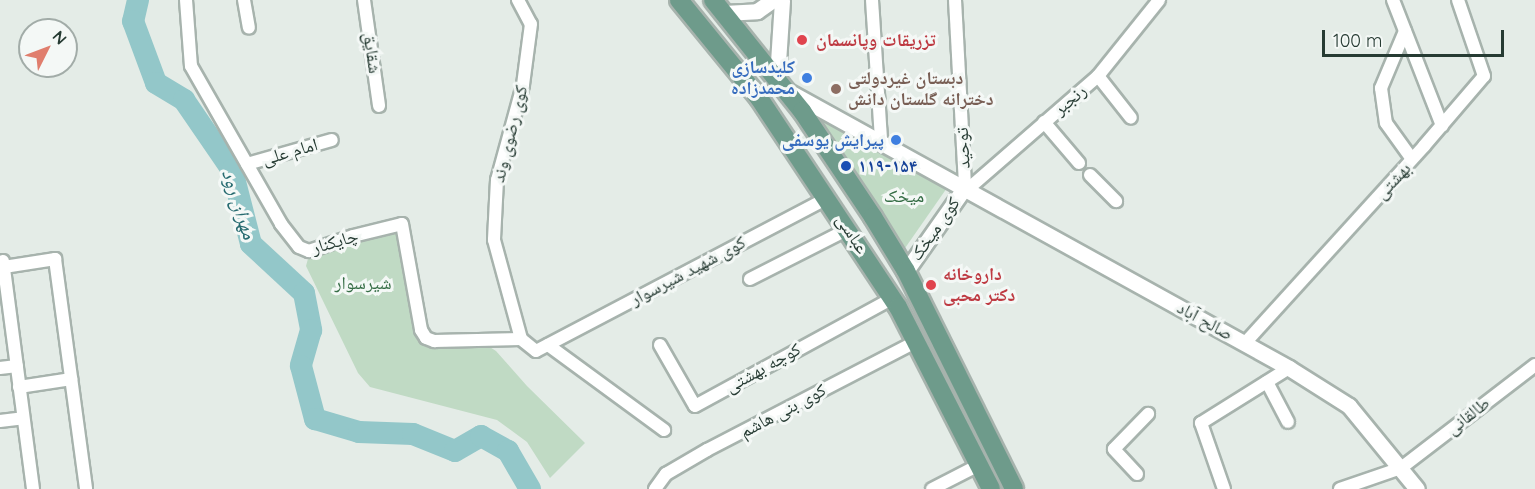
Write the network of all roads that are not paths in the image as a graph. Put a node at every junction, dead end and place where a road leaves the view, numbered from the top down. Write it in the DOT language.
graph roads {
  1 [pos="186,0"];
  2 [pos="244,0"];
  3 [pos="364,0"];
  4 [pos="518,0"];
  5 [pos="679,0"];
  6 [pos="773,0"];
  7 [pos="782,0"];
  8 [pos="872,0"];
  9 [pos="955,0"];
  10 [pos="1158,0"];
  11 [pos="1393,0"];
  12 [pos="1458,0"];
  13 [pos="718,6"];
  14 [pos="249,28"];
  15 [pos="1405,31"];
  16 [pos="1098,76"];
  17 [pos="781,84"];
  18 [pos="379,106"];
  19 [pos="1131,118"];
  20 [pos="1044,122"];
  21 [pos="1442,126"];
  22 [pos="332,140"];
  23 [pos="881,141"];
  24 [pos="1412,159"];
  25 [pos="1079,163"];
  26 [pos="247,164"];
  27 [pos="1090,175"];
  28 [pos="966,188"];
  29 [pos="828,198"];
  30 [pos="1116,201"];
  31 [pos="848,229"];
  32 [pos="906,271"];
  33 [pos="750,279"];
  34 [pos="892,298"];
  35 [pos="521,339"];
  36 [pos="917,341"];
  37 [pos="1245,343"];
  38 [pos="548,345"];
  39 [pos="660,345"];
  40 [pos="1535,365"];
  41 [pos="17,366"];
  42 [pos="0,368"];
  43 [pos="1289,368"];
  44 [pos="71,379"];
  45 [pos="1267,382"];
  46 [pos="19,387"];
  47 [pos="968,394"];
  48 [pos="948,402"];
  49 [pos="1148,414"];
  50 [pos="23,418"];
  51 [pos="0,421"];
  52 [pos="1288,422"];
  53 [pos="664,430"];
  54 [pos="979,465"];
  55 [pos="1401,468"];
  56 [pos="1137,474"];
  57 [pos="33,489"];
  58 [pos="86,489"];
  59 [pos="655,489"];
  60 [pos="932,489"];
  61 [pos="991,489"];
  62 [pos="1014,489"];
  63 [pos="1224,489"];
  64 [pos="1340,489"];
  65 [pos="1417,489"];
  1 -- 26 [label="street, چایکنار"];
  2 -- 14 [label="street"];
  3 -- 18 [label="street, شقایق"];
  4 -- 35 [label="street, کوی رضوی وند"];
  5 -- 29 [label="main road, عباسى"];
  6 -- 13 [label="street"];
  7 -- 17 [label="street"];
  8 -- 23 [label="street"];
  9 -- 28 [label="street, توحید"];
  10 -- 16 [label="street, رنجبر"];
  11 -- 15 [label="street"];
  12 -- 21 [label="street, بهشتی"];
  13 -- 17 [label="main road, عباسى"];
  15 -- 21 [label="street"];
  15 -- 24 [label="street"];
  16 -- 19 [label="street"];
  16 -- 20 [label="street, رنجبر"];
  17 -- 23 [label="street, صالح آباد"];
  17 -- 32 [label="main road, عباسى"];
  20 -- 25 [label="street"];
  20 -- 28 [label="street, رنجبر"];
  21 -- 24 [label="street, بهشتی"];
  22 -- 26 [label="street, امام علی"];
  23 -- 28 [label="street, صالح آباد"];
  24 -- 37 [label="street, بهشتی"];
  26 -- 35 [label="street, چایکنار"];
  27 -- 30 [label="street"];
  28 -- 32 [label="street, کوی میخک"];
  28 -- 37 [label="street, صالح آباد"];
  29 -- 31 [label="main road, عباسى"];
  29 -- 38 [label="street, کوی شهید شیرسوار"];
  31 -- 33 [label="street"];
  31 -- 34 [label="main road, عباسى"];
  32 -- 47 [label="main road, عباسى"];
  34 -- 36 [label="main road, عباسى"];
  34 -- 39 [label="street, کوچه بهشتی"];
  35 -- 38 [label="street"];
  36 -- 48 [label="main road, عباسى"];
  36 -- 59 [label="street, کوی بنی هاشم"];
  37 -- 43 [label="street, صالح آباد"];
  38 -- 53 [label="street"];
  40 -- 55 [label="street, طالقانی"];
  41 -- 42 [label="street"];
  41 -- 44 [label="street"];
  41 -- 46 [label="street"];
  43 -- 45 [label="street"];
  43 -- 55 [label="street, صالح آباد"];
  44 -- 46 [label="street"];
  44 -- 58 [label="street"];
  45 -- 52 [label="street"];
  45 -- 63 [label="street"];
  46 -- 50 [label="street"];
  47 -- 48 [label="main road"];
  47 -- 62 [label="main road, عباسى"];
  48 -- 54 [label="main road, عباسى"];
  49 -- 56 [label="street"];
  50 -- 51 [label="street"];
  50 -- 57 [label="street"];
  54 -- 60 [label="street"];
  54 -- 61 [label="main road, عباسى"];
  55 -- 64 [label="street, طالقانی"];
  55 -- 65 [label="street, صالح آباد"];
}
